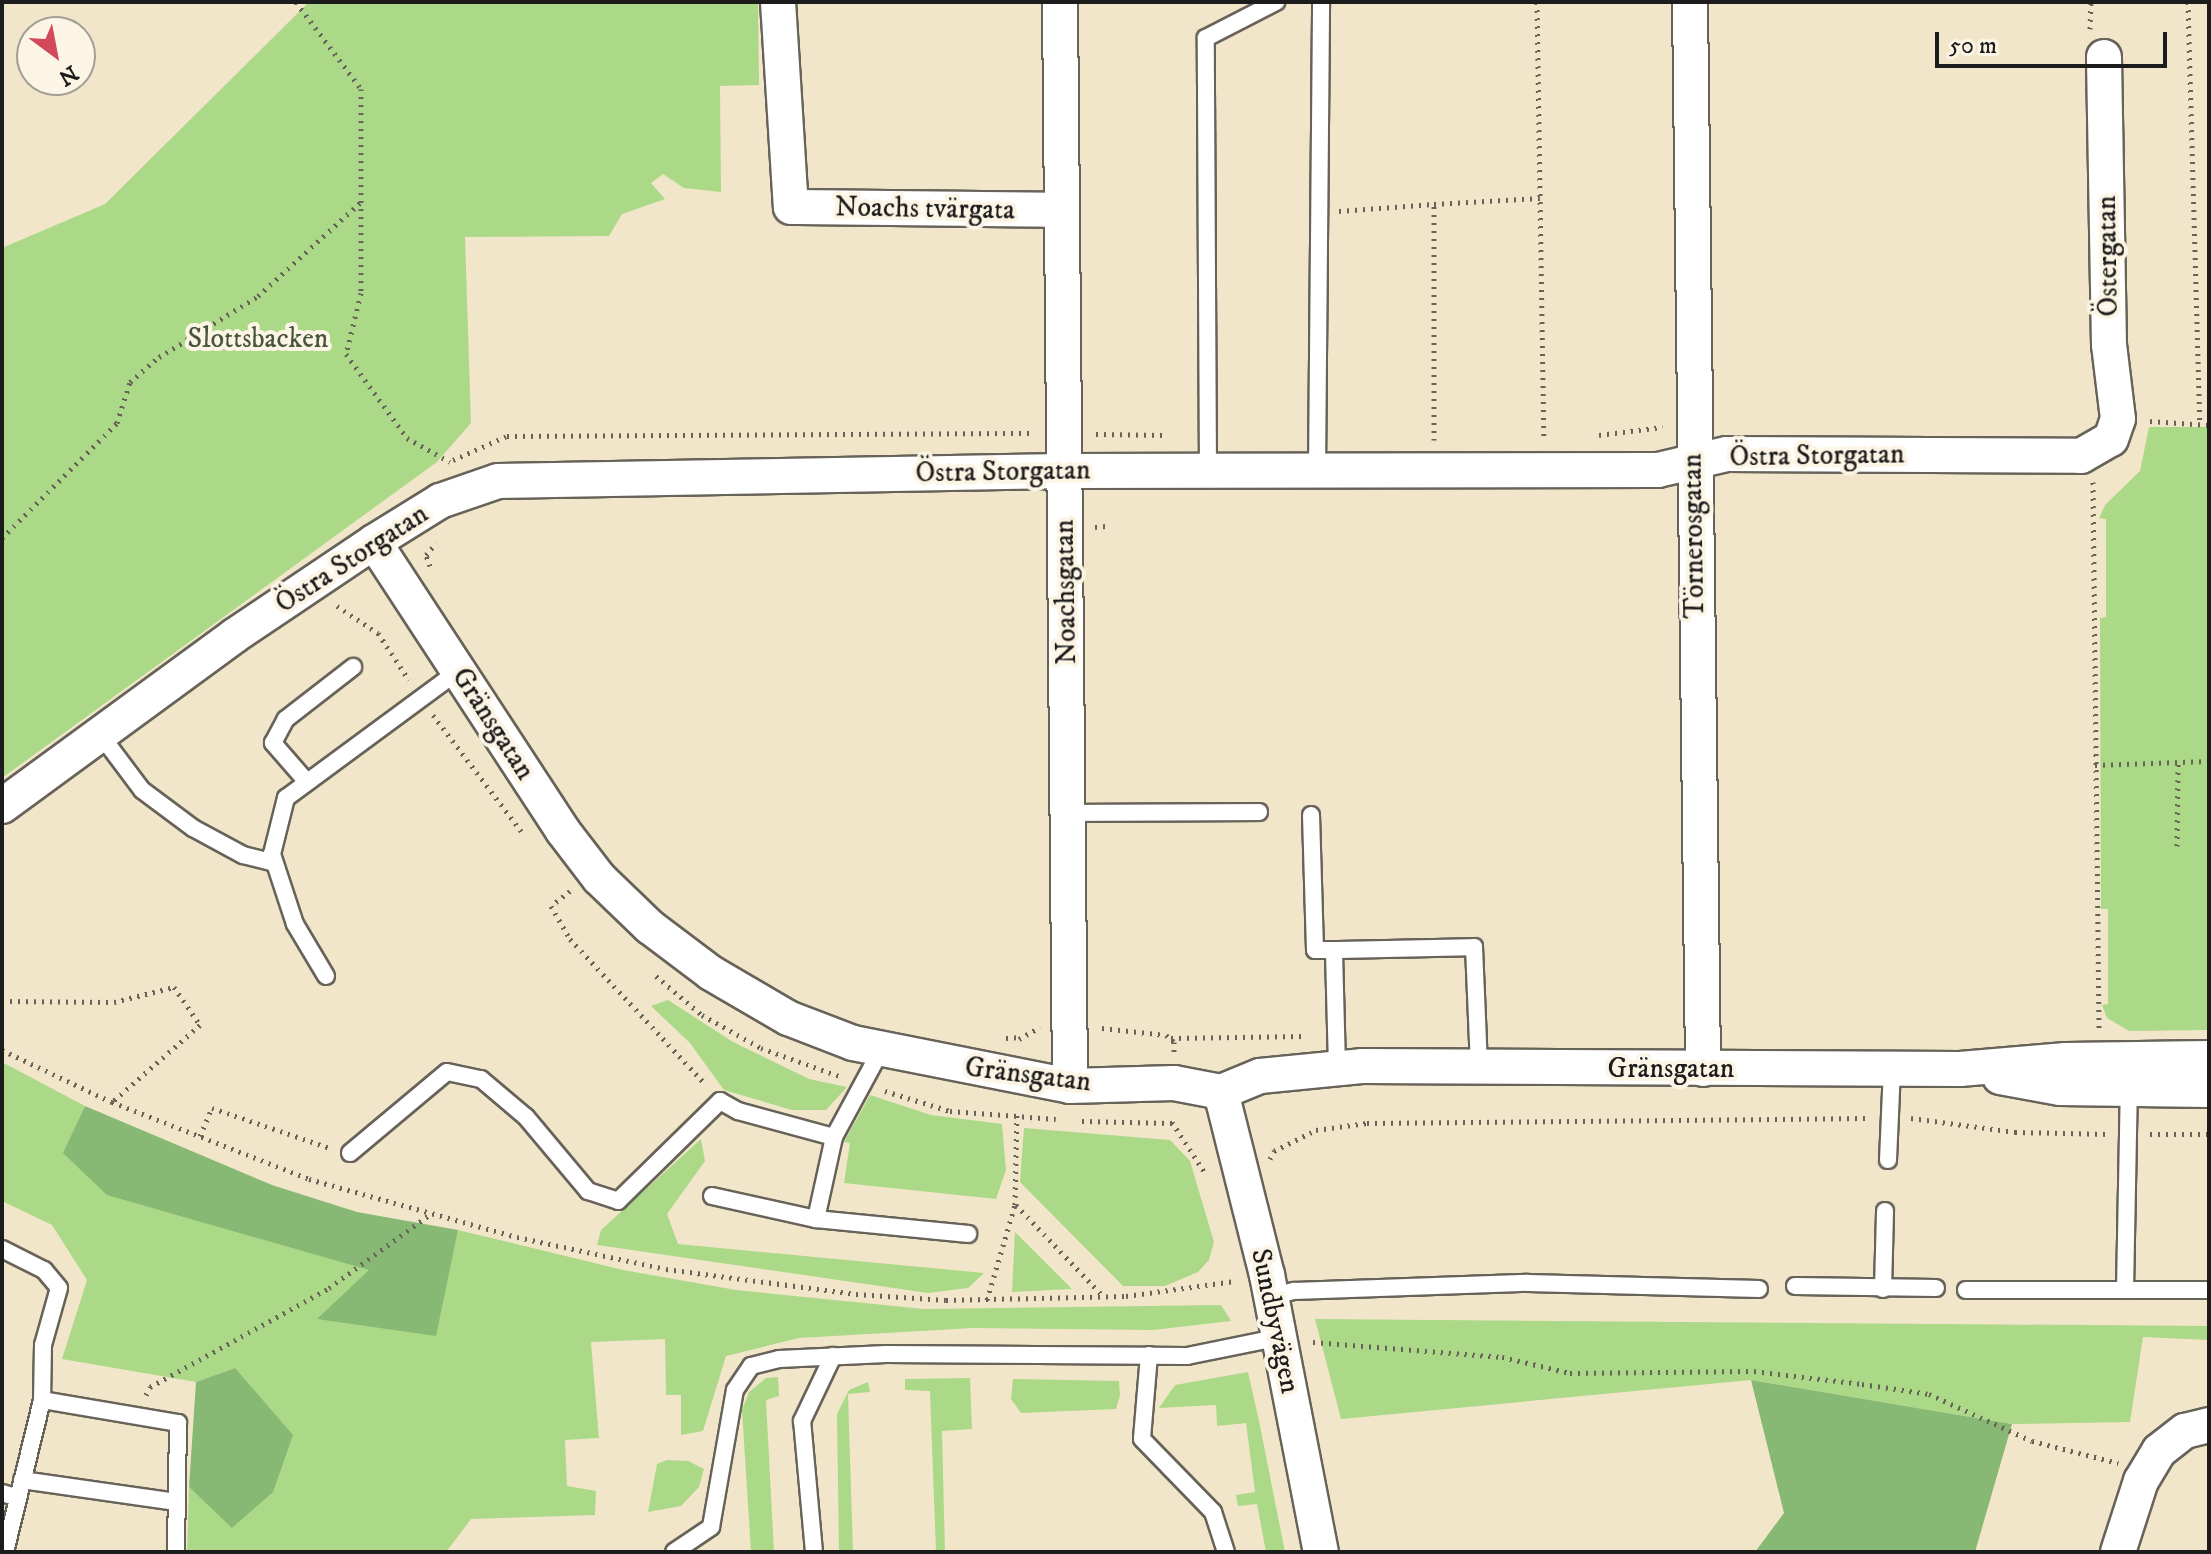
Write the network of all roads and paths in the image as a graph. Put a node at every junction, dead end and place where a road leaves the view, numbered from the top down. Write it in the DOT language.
graph roads {
  1 [pos="296,2"];
  2 [pos="778,2"];
  3 [pos="1060,2"];
  4 [pos="1276,2"];
  5 [pos="1321,2"];
  6 [pos="1537,2"];
  7 [pos="1690,2"];
  8 [pos="2091,2"];
  9 [pos="2188,2"];
  10 [pos="2097,48"];
  11 [pos="1540,198"];
  12 [pos="361,202"];
  13 [pos="1434,204"];
  14 [pos="1059,210"];
  15 [pos="1319,213"];
  16 [pos="2200,425"];
  17 [pos="1544,440"];
  18 [pos="1434,441"];
  19 [pos="2097,451"];
  20 [pos="450,462"];
  21 [pos="1693,464"];
  22 [pos="1064,471"];
  23 [pos="1208,471"];
  24 [pos="1317,471"];
  25 [pos="442,535"];
  26 [pos="2,538"];
  27 [pos="374,542"];
  28 [pos="431,569"];
  29 [pos="353,667"];
  30 [pos="458,671"];
  31 [pos="100,734"];
  32 [pos="2209,761"];
  33 [pos="2178,763"];
  34 [pos="2095,765"];
  35 [pos="307,782"];
  36 [pos="2,806"];
  37 [pos="1259,812"];
  38 [pos="1068,813"];
  39 [pos="1311,815"];
  40 [pos="2177,846"];
  41 [pos="274,863"];
  42 [pos="570,891"];
  43 [pos="1334,950"];
  44 [pos="326,976"];
  45 [pos="2,1001"];
  46 [pos="1069,1027"];
  47 [pos="1019,1037"];
  48 [pos="996,1038"];
  49 [pos="2100,1040"];
  50 [pos="2,1050"];
  51 [pos="881,1050"];
  52 [pos="2209,1058"];
  53 [pos="1337,1067"];
  54 [pos="1479,1067"];
  55 [pos="1703,1069"];
  56 [pos="1892,1069"];
  57 [pos="1960,1069"];
  58 [pos="1017,1077"];
  59 [pos="1174,1083"];
  60 [pos="1070,1086"];
  61 [pos="2129,1089"];
  62 [pos="2209,1090"];
  63 [pos="1221,1092"];
  64 [pos="720,1101"];
  65 [pos="112,1102"];
  66 [pos="1017,1116"];
  67 [pos="1891,1118"];
  68 [pos="1062,1119"];
  69 [pos="1077,1120"];
  70 [pos="1172,1123"];
  71 [pos="2124,1134"];
  72 [pos="2209,1134"];
  73 [pos="200,1136"];
  74 [pos="834,1137"];
  75 [pos="1274,1151"];
  76 [pos="350,1153"];
  77 [pos="1888,1160"];
  78 [pos="1208,1179"];
  79 [pos="712,1196"];
  80 [pos="1015,1205"];
  81 [pos="1885,1211"];
  82 [pos="430,1214"];
  83 [pos="816,1219"];
  84 [pos="968,1234"];
  85 [pos="2,1249"];
  86 [pos="1231,1266"];
  87 [pos="1795,1286"];
  88 [pos="1936,1288"];
  89 [pos="1759,1289"];
  90 [pos="1883,1289"];
  91 [pos="1966,1290"];
  92 [pos="2125,1290"];
  93 [pos="2209,1290"];
  94 [pos="1104,1297"];
  95 [pos="1271,1297"];
  96 [pos="987,1300"];
  97 [pos="1292,1339"];
  98 [pos="1149,1355"];
  99 [pos="833,1356"];
  100 [pos="42,1400"];
  101 [pos="136,1416"];
  102 [pos="2209,1425"];
  103 [pos="2148,1468"];
  104 [pos="22,1480"];
  105 [pos="10,1496"];
  106 [pos="176,1502"];
  107 [pos="5,1552"];
  108 [pos="176,1552"];
  109 [pos="674,1552"];
  110 [pos="814,1552"];
  111 [pos="1226,1552"];
  112 [pos="1321,1552"];
  113 [pos="2118,1552"];
  1 -- 12 [label="path"];
  2 -- 14 [label="street, Noachs tvärgata"];
  3 -- 14 [label="street, Noachsgatan"];
  4 -- 23 [label="lane"];
  5 -- 15 [label="lane"];
  6 -- 11 [label="path"];
  7 -- 21 [label="street, Törnerosgatan"];
  8 -- 10 [label="path"];
  9 -- 16 [label="path"];
  10 -- 19 [label="street, Östergatan"];
  11 -- 13 [label="path"];
  11 -- 17 [label="path"];
  12 -- 20 [label="path"];
  12 -- 26 [label="path"];
  13 -- 15 [label="path"];
  13 -- 18 [label="path"];
  14 -- 22 [label="street, Noachsgatan"];
  15 -- 24 [label="lane"];
  19 -- 21 [label="street, Östra Storgatan"];
  19 -- 34 [label="path"];
  21 -- 24 [label="street, Östra Storgatan"];
  21 -- 55 [label="street, Törnerosgatan"];
  22 -- 23 [label="street, Östra Storgatan"];
  22 -- 27 [label="street, Östra Storgatan"];
  22 -- 38 [label="street, Noachsgatan"];
  23 -- 24 [label="street, Östra Storgatan"];
  25 -- 28 [label="path"];
  27 -- 30 [label="street, Gränsgatan"];
  27 -- 31 [label="street, Östra Storgatan"];
  29 -- 35 [label="lane"];
  30 -- 35 [label="lane"];
  30 -- 51 [label="street, Gränsgatan"];
  31 -- 36 [label="street, Östra Storgatan"];
  31 -- 41 [label="lane"];
  32 -- 33 [label="path"];
  33 -- 34 [label="path"];
  33 -- 40 [label="path"];
  34 -- 49 [label="path"];
  35 -- 41 [label="lane"];
  37 -- 38 [label="lane"];
  38 -- 46 [label="street, Noachsgatan"];
  39 -- 43 [label="lane"];
  41 -- 44 [label="lane"];
  42 -- 64 [label="path"];
  43 -- 53 [label="lane"];
  43 -- 54 [label="lane"];
  45 -- 65 [label="path"];
  46 -- 47 [label="path"];
  46 -- 59 [label="path"];
  46 -- 60 [label="street, Noachsgatan"];
  47 -- 48 [label="path"];
  47 -- 58 [label="path"];
  50 -- 65 [label="path"];
  51 -- 58 [label="street, Gränsgatan"];
  51 -- 74 [label="lane"];
  52 -- 57 [label="street, Gränsgatan"];
  53 -- 54 [label="street, Gränsgatan"];
  53 -- 63 [label="street, Gränsgatan"];
  54 -- 55 [label="street, Gränsgatan"];
  55 -- 56 [label="street, Gränsgatan"];
  56 -- 57 [label="street, Gränsgatan"];
  56 -- 67 [label="lane"];
  57 -- 61 [label="street, Gränsgatan"];
  58 -- 60 [label="street, Gränsgatan"];
  58 -- 66 [label="path"];
  59 -- 60 [label="street, Gränsgatan"];
  59 -- 63 [label="street, Gränsgatan"];
  59 -- 70 [label="path"];
  61 -- 62 [label="street, Gränsgatan"];
  61 -- 71 [label="lane"];
  63 -- 95 [label="street, Sundbyvägen"];
  64 -- 74 [label="lane"];
  64 -- 76 [label="lane"];
  65 -- 73 [label="path"];
  66 -- 68 [label="path"];
  66 -- 80 [label="path"];
  67 -- 71 [label="path"];
  67 -- 75 [label="path"];
  67 -- 77 [label="lane"];
  69 -- 70 [label="path"];
  70 -- 78 [label="path"];
  71 -- 72 [label="path"];
  71 -- 92 [label="lane"];
  73 -- 76 [label="path"];
  73 -- 82 [label="path"];
  74 -- 83 [label="lane"];
  79 -- 83 [label="lane"];
  80 -- 94 [label="path"];
  80 -- 96 [label="path"];
  81 -- 90 [label="lane"];
  82 -- 96 [label="path"];
  82 -- 101 [label="path"];
  83 -- 84 [label="lane"];
  85 -- 100 [label="lane"];
  86 -- 94 [label="path"];
  87 -- 90 [label="lane"];
  88 -- 90 [label="lane"];
  89 -- 95 [label="lane"];
  91 -- 92 [label="lane"];
  92 -- 93 [label="lane"];
  94 -- 96 [label="path"];
  95 -- 97 [label="street, Sundbyvägen"];
  97 -- 98 [label="lane"];
  97 -- 103 [label="path"];
  97 -- 112 [label="street, Sundbyvägen"];
  98 -- 99 [label="lane"];
  98 -- 111 [label="lane"];
  99 -- 109 [label="lane"];
  99 -- 110 [label="lane"];
  100 -- 101 [label="lane"];
  100 -- 104 [label="lane"];
  101 -- 106 [label="lane"];
  102 -- 103 [label="street"];
  103 -- 113 [label="street"];
  104 -- 105 [label="lane"];
  104 -- 106 [label="lane"];
  105 -- 107 [label="lane"];
  106 -- 108 [label="lane"];
}
